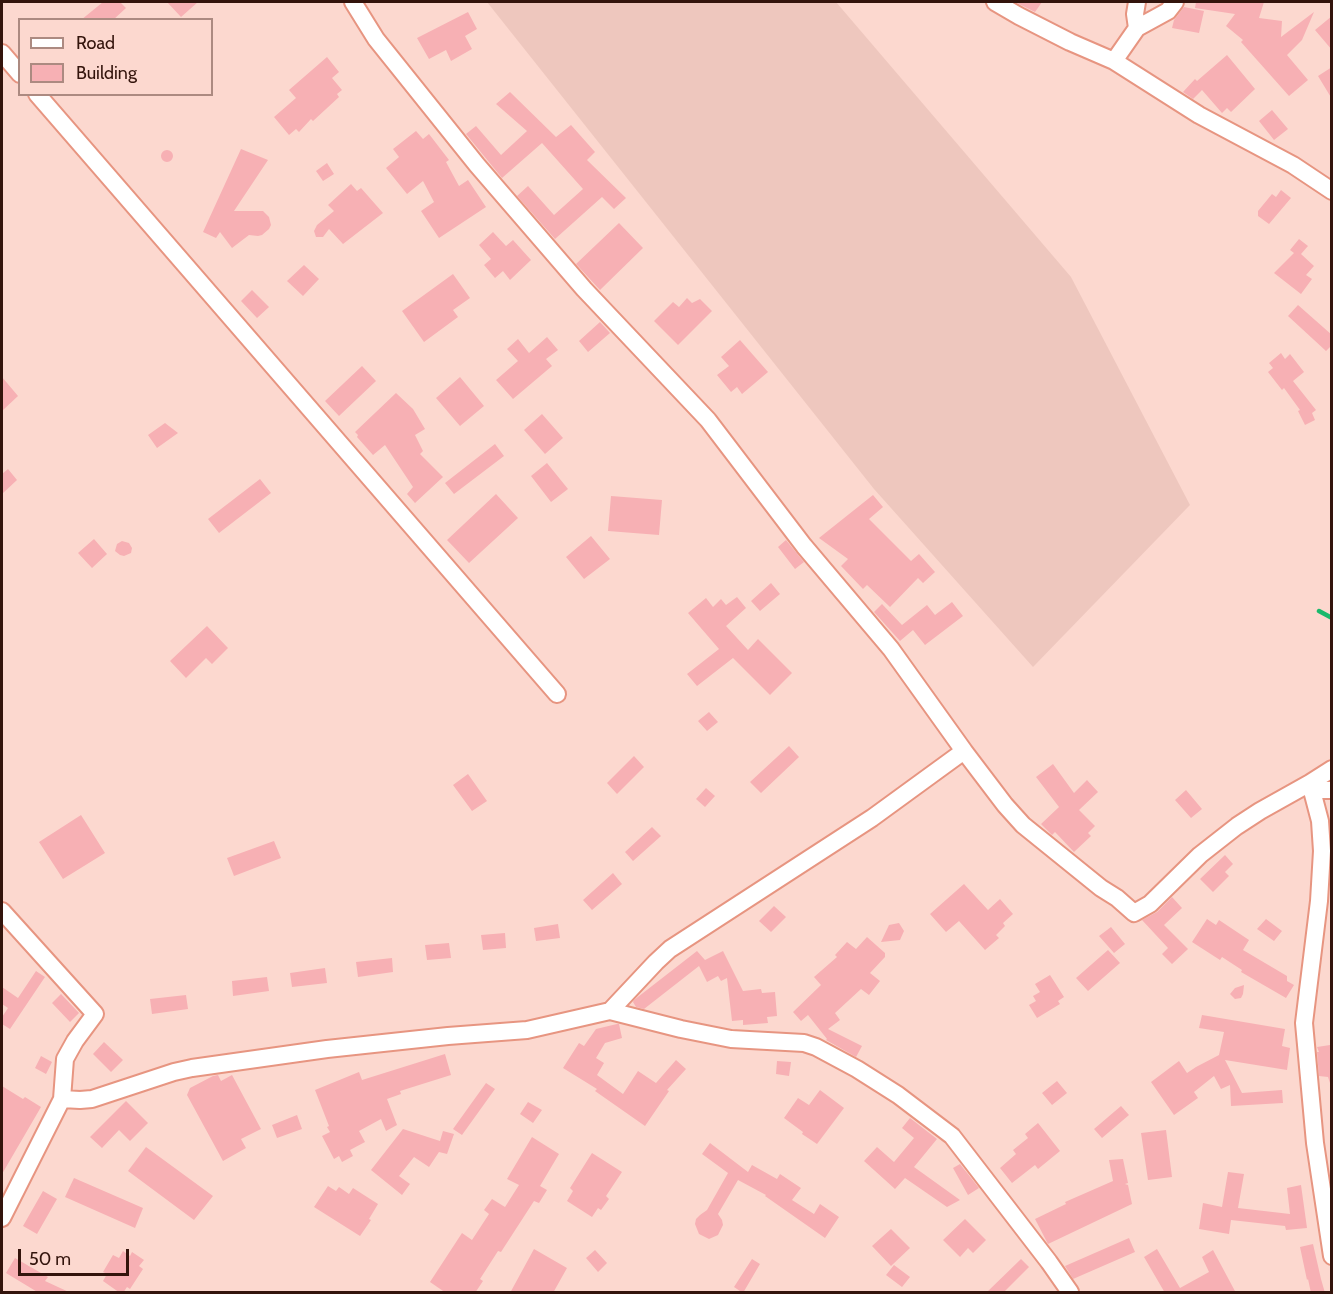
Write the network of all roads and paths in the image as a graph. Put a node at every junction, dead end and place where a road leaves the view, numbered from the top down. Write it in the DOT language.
graph roads {
  1 [pos="353,2"];
  2 [pos="995,2"];
  3 [pos="1137,2"];
  4 [pos="1175,2"];
  5 [pos="1137,28"];
  6 [pos="2,53"];
  7 [pos="1114,62"];
  8 [pos="18,72"];
  9 [pos="39,96"];
  10 [pos="1332,191"];
  11 [pos="557,694"];
  12 [pos="964,751"];
  13 [pos="1332,769"];
  14 [pos="1312,782"];
  15 [pos="1332,790"];
  16 [pos="2,911"];
  17 [pos="609,1011"];
  18 [pos="62,1099"];
  19 [pos="2,1215"];
  20 [pos="1332,1257"];
  21 [pos="1070,1293"];
  1 -- 12 [label="street"];
  2 -- 7 [label="street"];
  3 -- 5 [label="street"];
  4 -- 5 [label="street"];
  5 -- 7 [label="street"];
  6 -- 8 [label="street"];
  7 -- 10 [label="street"];
  9 -- 11 [label="street"];
  12 -- 14 [label="street"];
  12 -- 17 [label="street"];
  13 -- 14 [label="street"];
  14 -- 15 [label="street"];
  14 -- 20 [label="street"];
  16 -- 18 [label="street"];
  17 -- 18 [label="street"];
  17 -- 21 [label="street"];
  18 -- 19 [label="street"];
}
